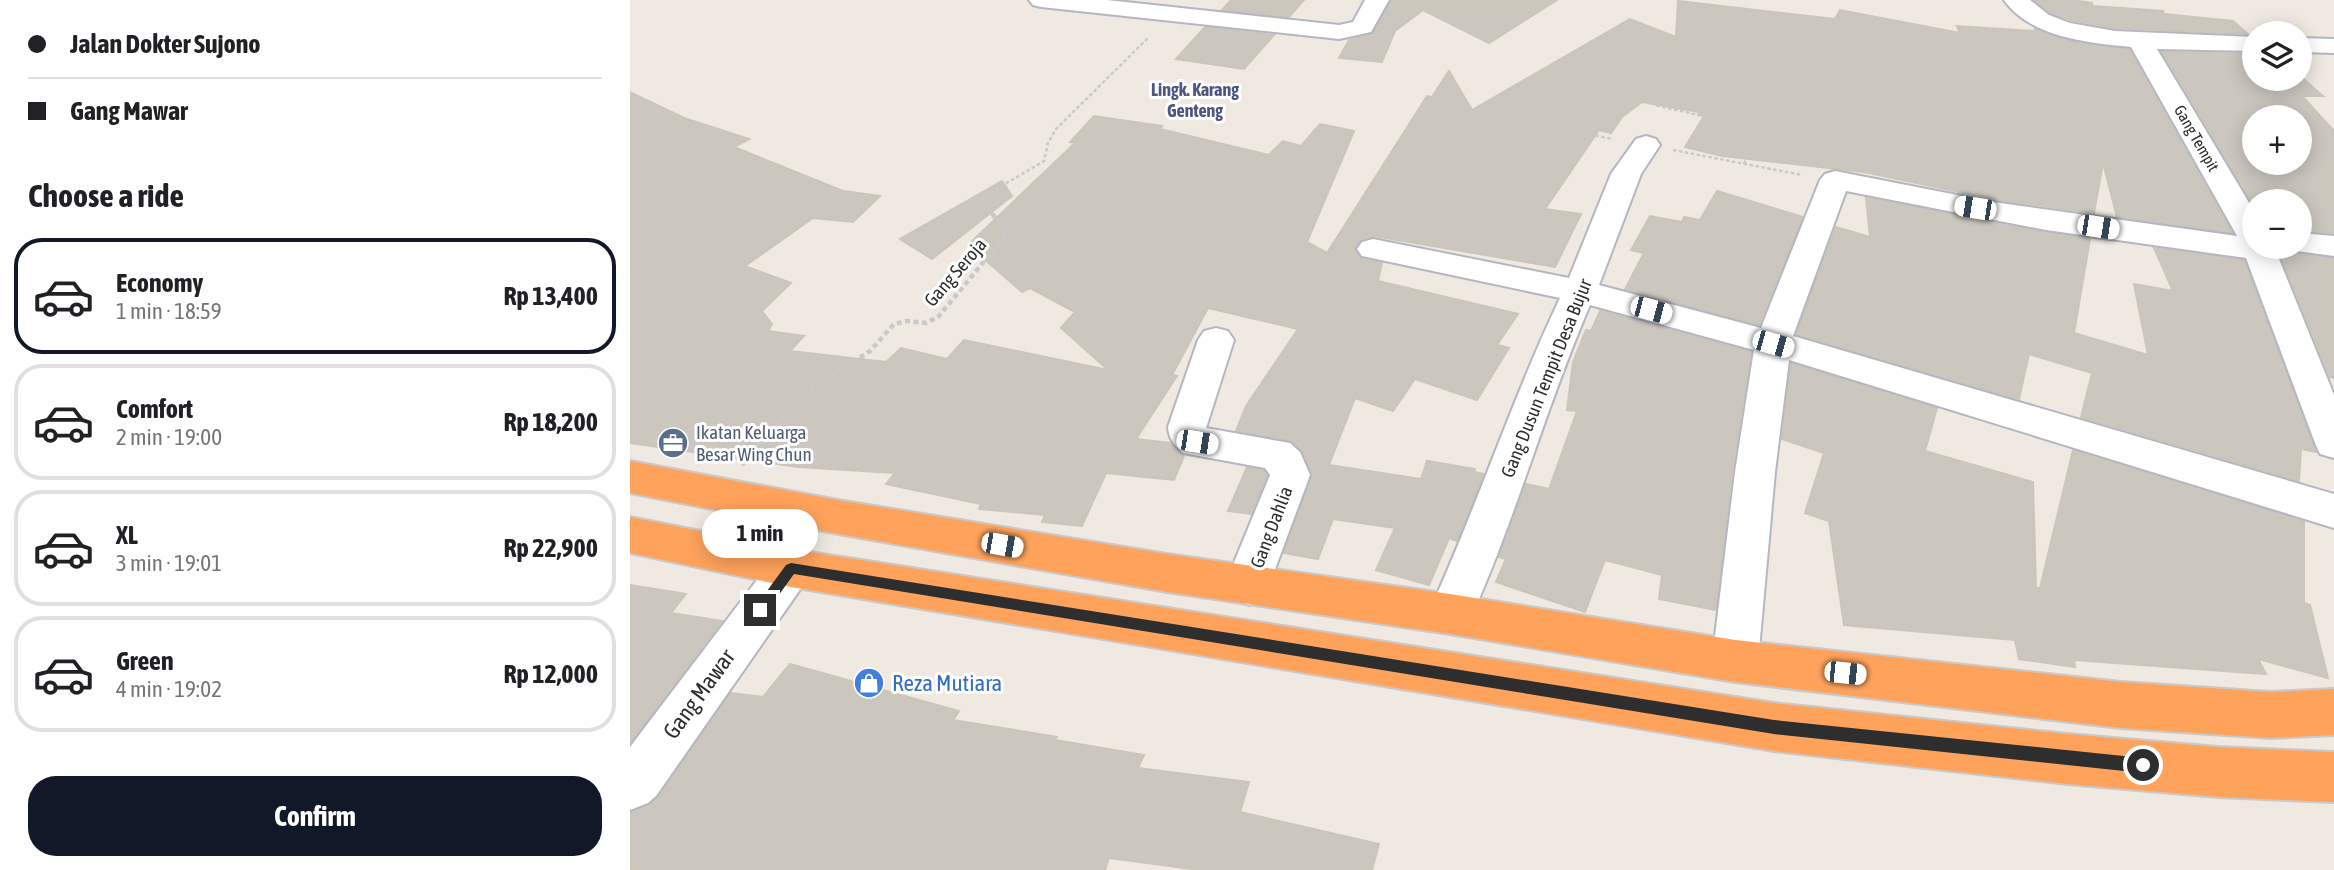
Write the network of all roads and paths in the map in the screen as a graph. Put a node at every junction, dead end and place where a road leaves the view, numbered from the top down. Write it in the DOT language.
graph roads {
  1 [pos="1041,0"];
  2 [pos="1377,0"];
  3 [pos="2016,0"];
  4 [pos="1181,6"];
  5 [pos="1693,30"];
  6 [pos="2139,39"];
  7 [pos="2242,43"];
  8 [pos="2312,45"];
  9 [pos="2334,46"];
  10 [pos="1759,130"];
  11 [pos="1646,145"];
  12 [pos="1839,147"];
  13 [pos="1744,164"];
  14 [pos="2242,219"];
  15 [pos="2242,244"];
  16 [pos="2312,244"];
  17 [pos="2334,246"];
  18 [pos="1373,249"];
  19 [pos="2262,259"];
  20 [pos="1579,291"];
  21 [pos="1216,340"];
  22 [pos="1773,344"];
  23 [pos="2334,443"];
  24 [pos="630,477"];
  25 [pos="718,495"];
  26 [pos="2334,511"];
  27 [pos="630,535"];
  28 [pos="791,568"];
  29 [pos="1167,573"];
  30 [pos="1249,586"];
  31 [pos="1450,614"];
  32 [pos="1145,627"];
  33 [pos="1735,661"];
  34 [pos="2334,712"];
  35 [pos="2334,777"];
  36 [pos="630,785"];
  1 -- 4 [label="street"];
  2 -- 4 [label="street"];
  3 -- 6 [label="street"];
  4 -- 25 [label="path, Gang Seroja"];
  5 -- 10 [label="path"];
  6 -- 7 [label="street"];
  6 -- 14 [label="street, Gang Tempit"];
  8 -- 9 [label="street"];
  10 -- 12 [label="path"];
  10 -- 13 [label="path"];
  11 -- 20 [label="street, Gang Dusun Tempit Desa Bujur"];
  15 -- 22 [label="street"];
  16 -- 17 [label="street"];
  18 -- 20 [label="street"];
  19 -- 23 [label="street, Gang Tempit"];
  20 -- 22 [label="street"];
  20 -- 31 [label="street, Gang Dusun Tempit Desa Bujur"];
  21 -- 30 [label="street, Gang Dahlia"];
  22 -- 26 [label="street"];
  22 -- 33 [label="street"];
  24 -- 25 [label="highway"];
  25 -- 29 [label="highway"];
  27 -- 28 [label="highway"];
  28 -- 32 [label="highway"];
  28 -- 36 [label="street, Gang Mawar"];
  29 -- 30 [label="highway"];
  29 -- 32 [label="highway"];
  30 -- 31 [label="highway"];
  31 -- 33 [label="highway"];
  32 -- 35 [label="highway"];
  33 -- 34 [label="highway"];
}
